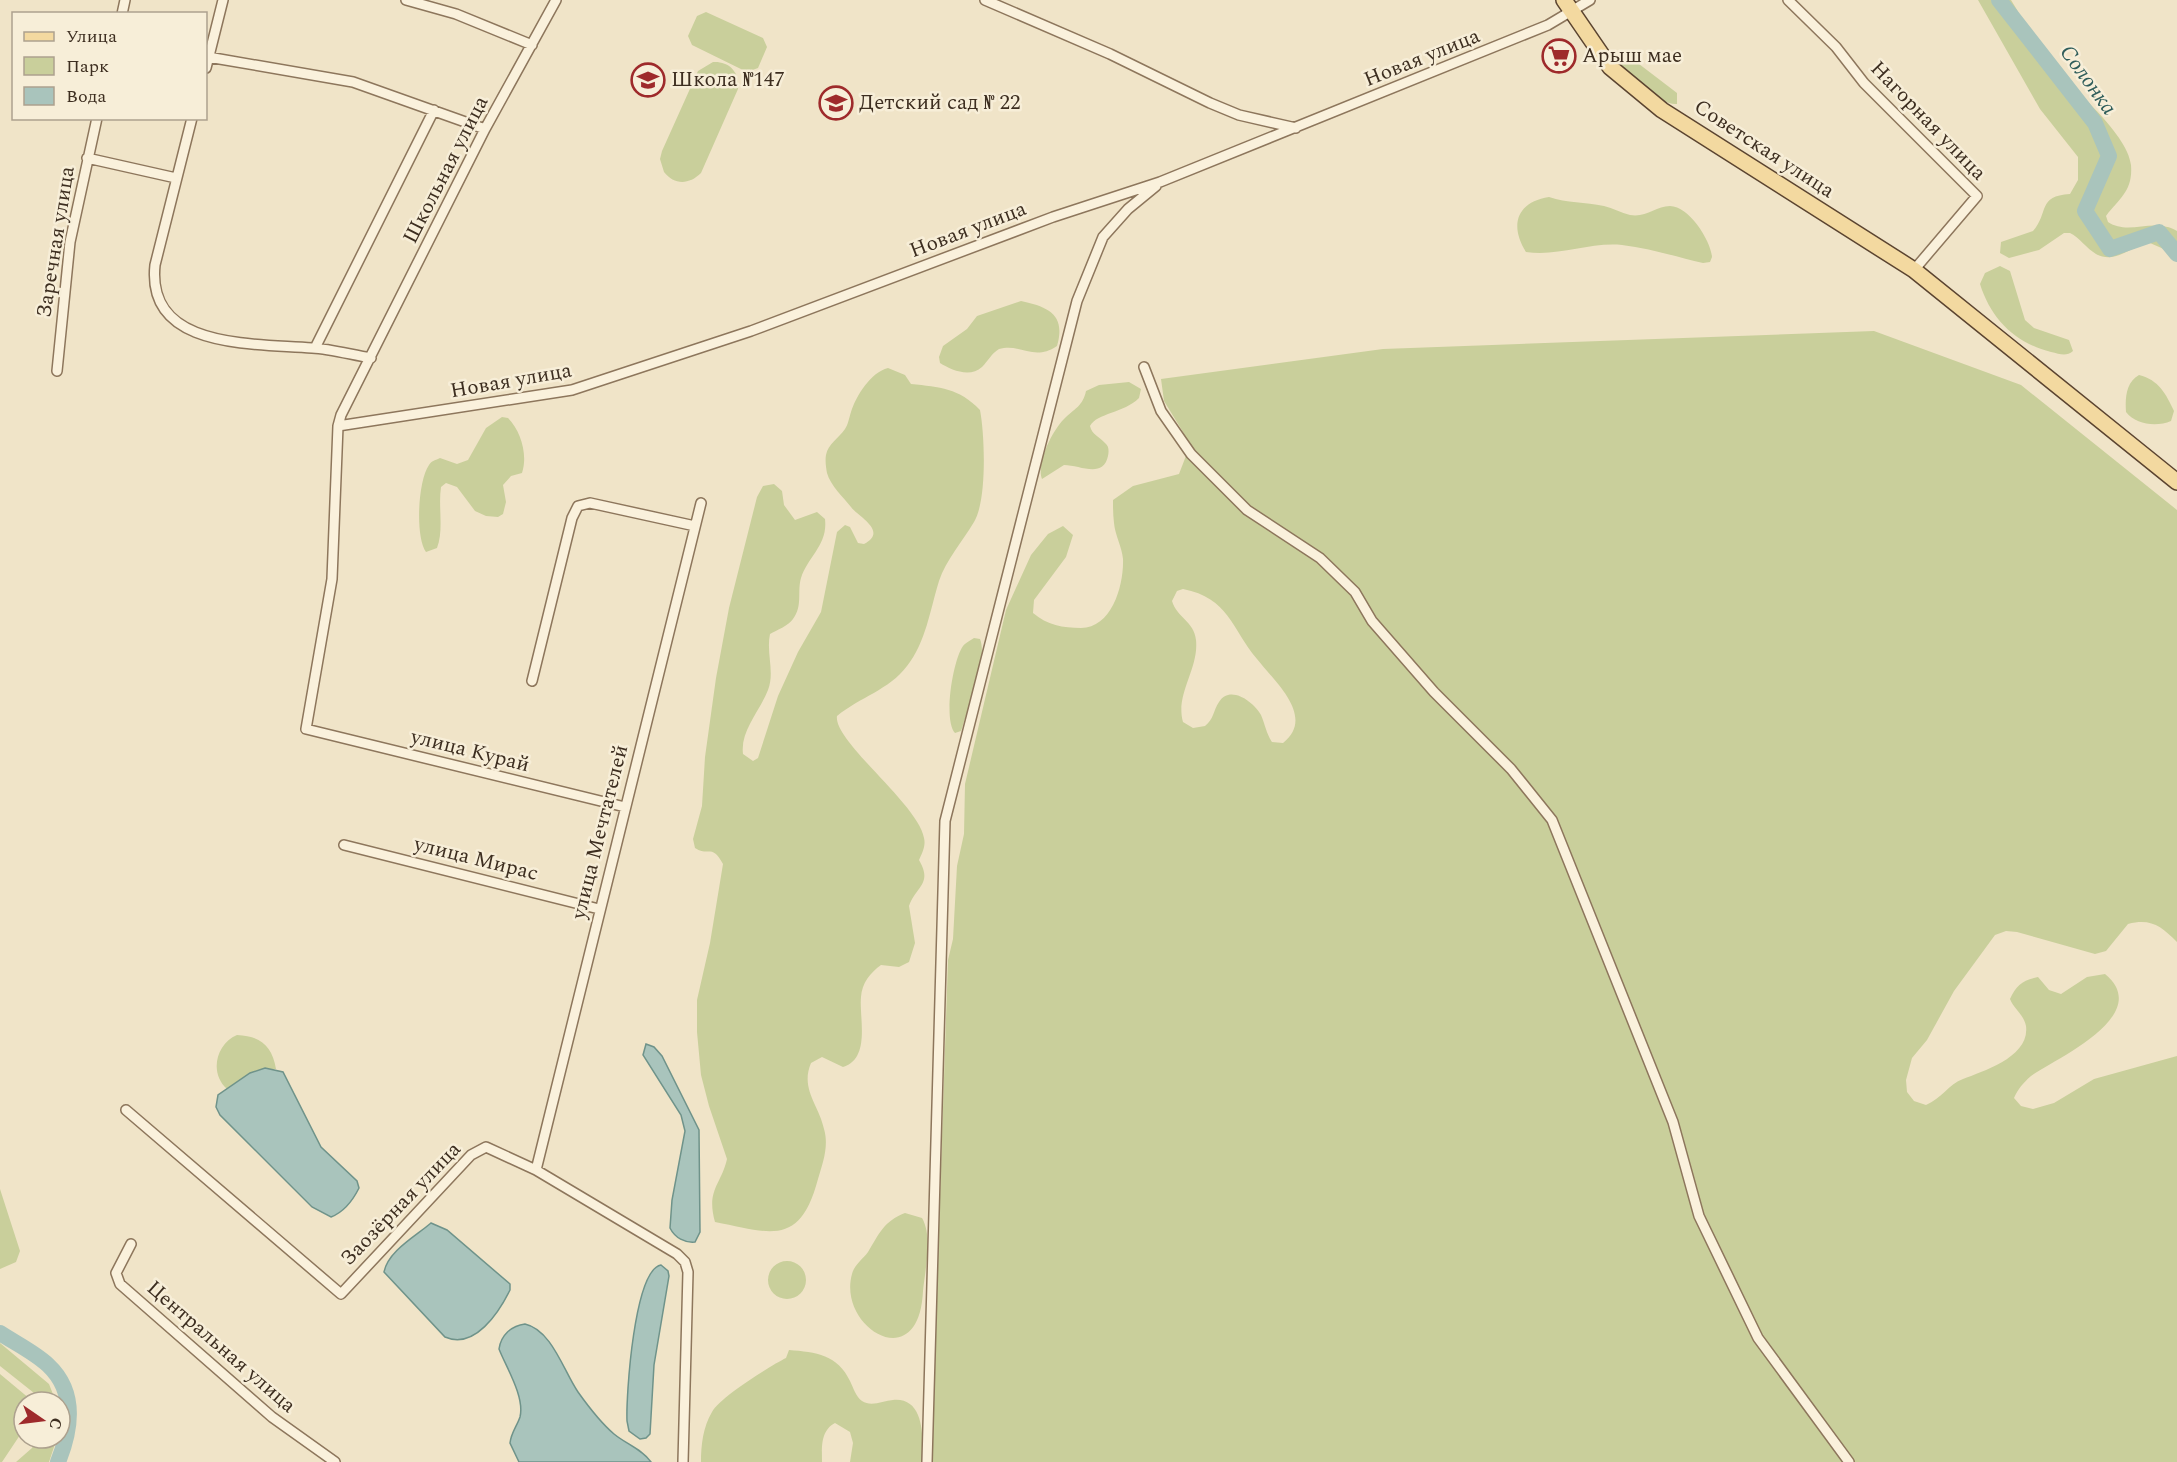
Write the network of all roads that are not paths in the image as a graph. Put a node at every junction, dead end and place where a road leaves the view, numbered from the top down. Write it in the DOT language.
graph roads {
  1 [pos="224,0"];
  2 [pos="406,0"];
  3 [pos="556,0"];
  4 [pos="985,0"];
  5 [pos="1590,0"];
  6 [pos="1788,0"];
  7 [pos="1567,5"];
  8 [pos="532,45"];
  9 [pos="208,57"];
  10 [pos="207,62"];
  11 [pos="434,110"];
  12 [pos="96,120"];
  13 [pos="191,120"];
  14 [pos="1296,128"];
  15 [pos="485,129"];
  16 [pos="87,158"];
  17 [pos="176,178"];
  18 [pos="1160,182"];
  19 [pos="1914,270"];
  20 [pos="315,348"];
  21 [pos="371,358"];
  22 [pos="1144,367"];
  23 [pos="57,371"];
  24 [pos="338,426"];
  25 [pos="2177,482"];
  26 [pos="701,503"];
  27 [pos="695,526"];
  28 [pos="532,681"];
  29 [pos="306,729"];
  30 [pos="625,807"];
  31 [pos="344,845"];
  32 [pos="599,909"];
  33 [pos="126,1110"];
  34 [pos="536,1170"];
  35 [pos="131,1244"];
  36 [pos="335,1462"];
  37 [pos="683,1462"];
  38 [pos="927,1462"];
  39 [pos="1849,1462"];
  1 -- 9 [label="street"];
  2 -- 8 [label="street"];
  3 -- 8 [label="street, Школьная улица"];
  4 -- 14 [label="street"];
  5 -- 7 [label="street, Новая улица"];
  6 -- 19 [label="street, Нагорная улица"];
  7 -- 14 [label="street, Новая улица"];
  7 -- 19 [label="main road, Советская улица"];
  8 -- 15 [label="street, Школьная улица"];
  9 -- 10 [label="street"];
  9 -- 11 [label="street"];
  11 -- 15 [label="street"];
  11 -- 20 [label="street"];
  12 -- 16 [label="street, Заречная улица"];
  13 -- 17 [label="street"];
  14 -- 18 [label="street, Новая улица"];
  15 -- 21 [label="street, Школьная улица"];
  16 -- 17 [label="street"];
  16 -- 23 [label="street, Заречная улица"];
  17 -- 20 [label="street"];
  18 -- 24 [label="street, Новая улица"];
  18 -- 38 [label="street"];
  19 -- 25 [label="main road, Советская улица"];
  20 -- 21 [label="street"];
  21 -- 24 [label="street, Школьная улица"];
  22 -- 39 [label="street"];
  24 -- 29 [label="street, Школьная улица"];
  26 -- 27 [label="street, улица Мечтателей"];
  27 -- 28 [label="street"];
  27 -- 30 [label="street, улица Мечтателей"];
  29 -- 30 [label="street, улица Курай"];
  30 -- 32 [label="street, улица Мечтателей"];
  31 -- 32 [label="street, улица Мирас"];
  32 -- 34 [label="street, улица Мечтателей"];
  33 -- 34 [label="street, Заозёрная улица"];
  34 -- 37 [label="street, Заозёрная улица"];
  35 -- 36 [label="street, Центральная улица"];
}
